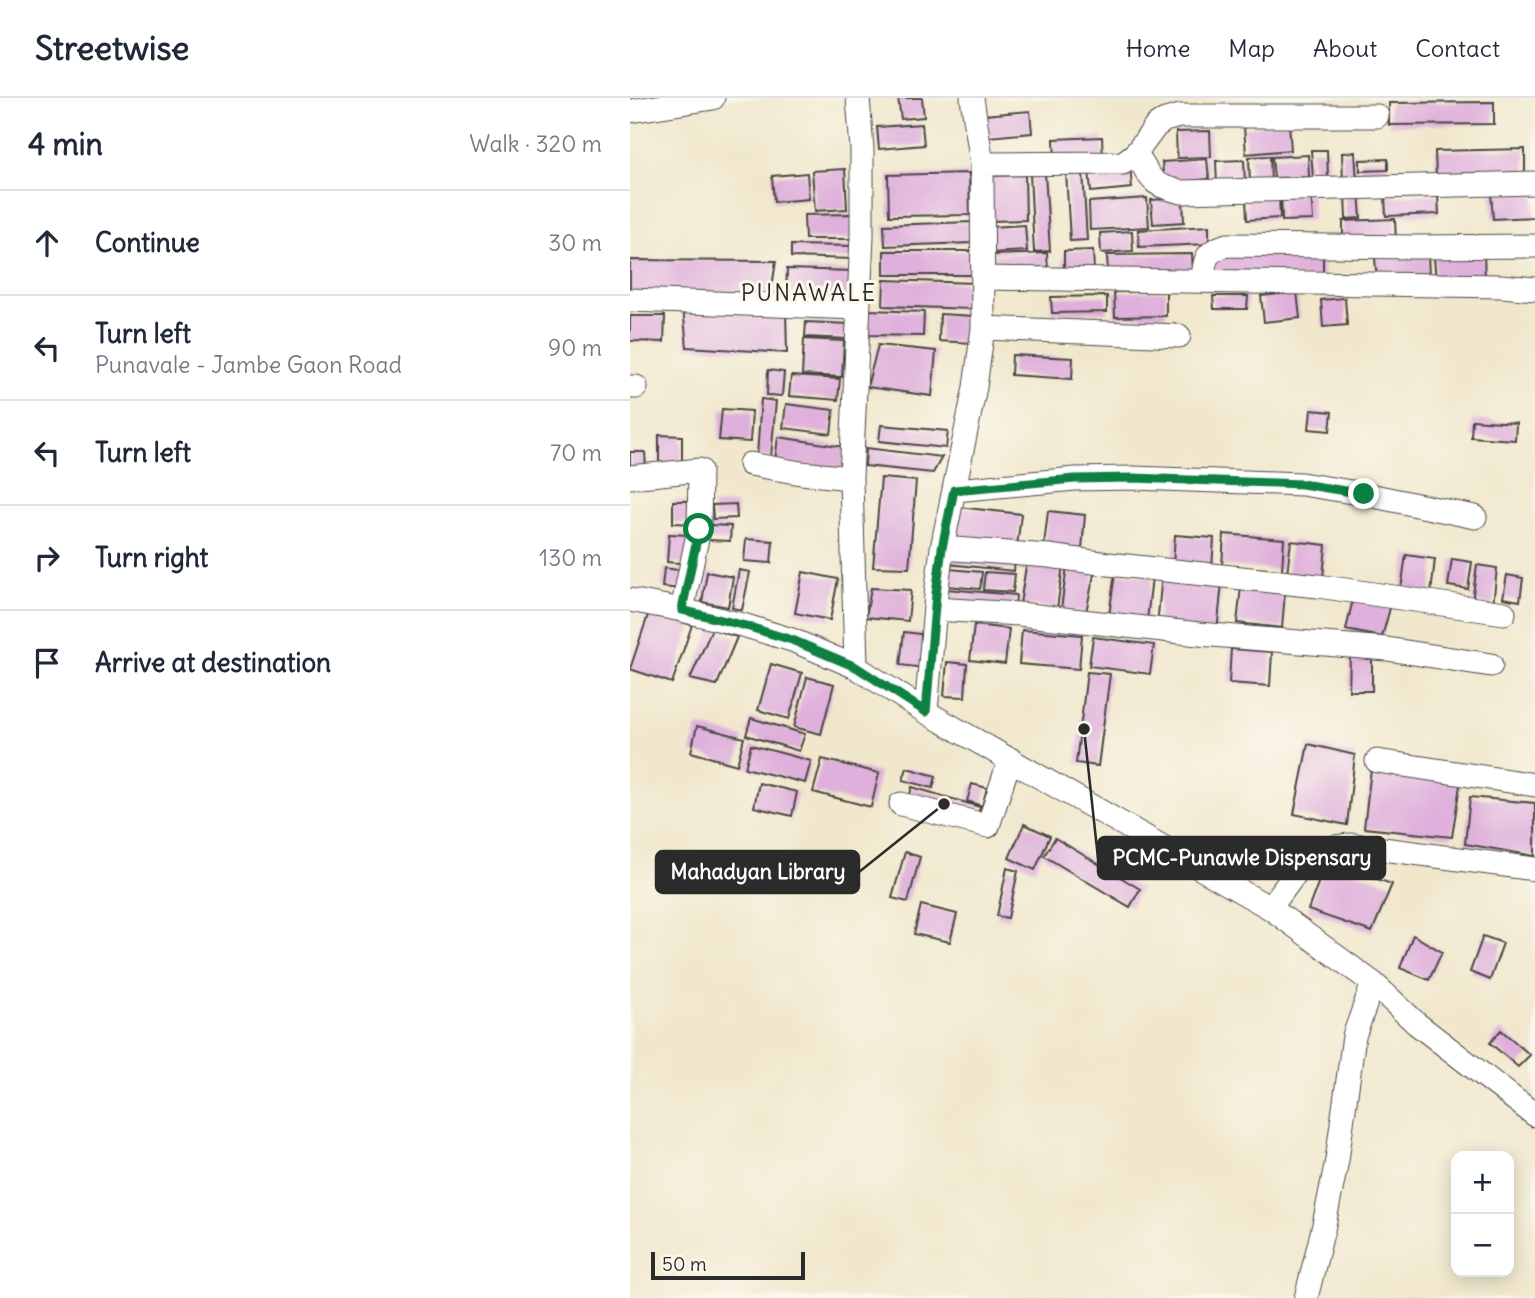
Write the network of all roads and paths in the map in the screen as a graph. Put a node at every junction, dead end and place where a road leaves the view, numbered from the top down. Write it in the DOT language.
graph roads {
  1 [pos="713,98"];
  2 [pos="858,98"];
  3 [pos="972,98"];
  4 [pos="630,111"];
  5 [pos="1377,116"];
  6 [pos="1136,153"];
  7 [pos="982,164"];
  8 [pos="1535,183"];
  9 [pos="1535,246"];
  10 [pos="984,278"];
  11 [pos="1203,281"];
  12 [pos="1535,289"];
  13 [pos="630,300"];
  14 [pos="858,308"];
  15 [pos="983,328"];
  16 [pos="1179,337"];
  17 [pos="750,464"];
  18 [pos="630,477"];
  19 [pos="851,478"];
  20 [pos="954,490"];
  21 [pos="1475,517"];
  22 [pos="942,548"];
  23 [pos="630,600"];
  24 [pos="935,609"];
  25 [pos="682,610"];
  26 [pos="1504,613"];
  27 [pos="1491,665"];
  28 [pos="856,667"];
  29 [pos="926,712"];
  30 [pos="1010,760"];
  31 [pos="1377,761"];
  32 [pos="1535,785"];
  33 [pos="901,804"];
  34 [pos="1535,869"];
  35 [pos="1270,908"];
  36 [pos="1373,983"];
  37 [pos="1535,1115"];
  38 [pos="1306,1298"];
  1 -- 4 [label="street"];
  2 -- 14 [label="street"];
  3 -- 7 [label="street"];
  5 -- 6 [label="street"];
  6 -- 7 [label="street"];
  6 -- 8 [label="street"];
  7 -- 10 [label="street"];
  9 -- 11 [label="street"];
  10 -- 11 [label="street"];
  10 -- 15 [label="street"];
  11 -- 12 [label="street"];
  13 -- 14 [label="street"];
  14 -- 19 [label="street"];
  15 -- 16 [label="street"];
  15 -- 20 [label="street"];
  17 -- 19 [label="street"];
  18 -- 25 [label="street"];
  19 -- 28 [label="street"];
  20 -- 21 [label="street"];
  20 -- 22 [label="street"];
  22 -- 24 [label="street"];
  22 -- 26 [label="street"];
  23 -- 25 [label="street"];
  24 -- 27 [label="street"];
  24 -- 29 [label="street"];
  25 -- 28 [label="street"];
  28 -- 29 [label="street"];
  29 -- 30 [label="street"];
  30 -- 33 [label="street"];
  30 -- 35 [label="street"];
  31 -- 32 [label="street"];
  34 -- 35 [label="street"];
  35 -- 36 [label="street"];
  36 -- 37 [label="street"];
  36 -- 38 [label="street"];
}
